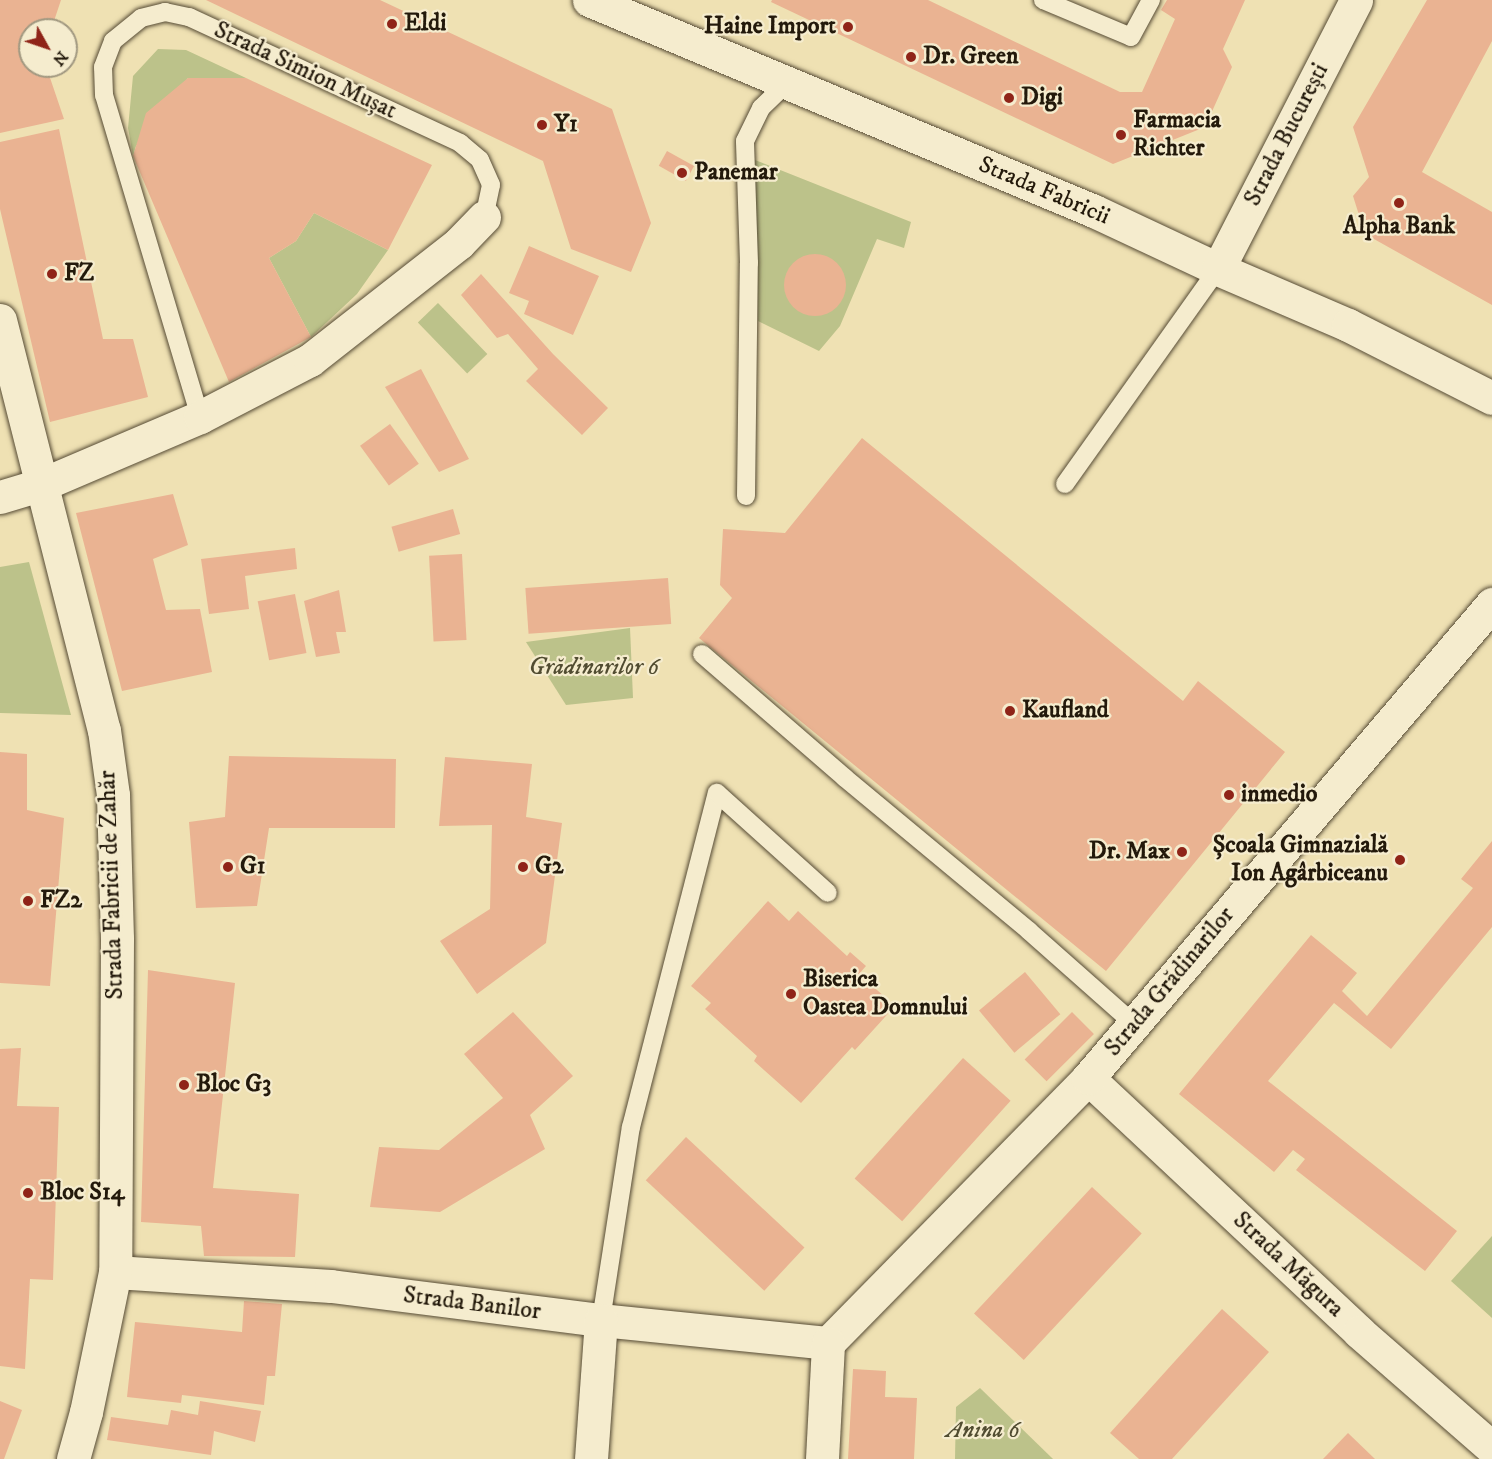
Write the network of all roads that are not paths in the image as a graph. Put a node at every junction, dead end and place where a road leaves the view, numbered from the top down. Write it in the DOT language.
graph roads {
  1 [pos="589,0"];
  2 [pos="1043,0"];
  3 [pos="1151,0"];
  4 [pos="1356,0"];
  5 [pos="787,83"];
  6 [pos="484,217"];
  7 [pos="1218,268"];
  8 [pos="0,320"];
  9 [pos="1492,398"];
  10 [pos="200,417"];
  11 [pos="43,484"];
  12 [pos="1065,484"];
  13 [pos="746,496"];
  14 [pos="0,497"];
  15 [pos="1492,604"];
  16 [pos="702,654"];
  17 [pos="828,893"];
  18 [pos="1134,1024"];
  19 [pos="1088,1078"];
  20 [pos="115,1272"];
  21 [pos="601,1320"];
  22 [pos="828,1343"];
  23 [pos="1492,1448"];
  24 [pos="73,1459"];
  25 [pos="591,1459"];
  26 [pos="822,1459"];
  1 -- 5 [label="street, Strada Fabricii"];
  2 -- 3 [label="lane"];
  4 -- 7 [label="street, Strada București"];
  5 -- 7 [label="street, Strada Fabricii"];
  5 -- 13 [label="lane"];
  6 -- 10 [label="street, Strada Simion Mușat"];
  6 -- 10 [label="lane, Strada Simion Mușat"];
  7 -- 9 [label="street, Strada Fabricii"];
  7 -- 12 [label="lane"];
  8 -- 11 [label="street, Strada Fabricii de Zahăr"];
  10 -- 11 [label="street, Strada Simion Mușat"];
  11 -- 14 [label="street, Strada Simion Mușat"];
  11 -- 20 [label="street, Strada Fabricii de Zahăr"];
  15 -- 18 [label="street, Strada Grădinarilor"];
  16 -- 18 [label="lane"];
  17 -- 21 [label="lane"];
  18 -- 19 [label="street, Strada Grădinarilor"];
  19 -- 22 [label="street, Strada Grădinarilor"];
  19 -- 23 [label="street, Strada Măgura"];
  20 -- 21 [label="street, Strada Banilor"];
  20 -- 24 [label="street, Strada Fabricii de Zahăr"];
  21 -- 22 [label="street, Strada Banilor"];
  21 -- 25 [label="street"];
  22 -- 26 [label="street"];
}
